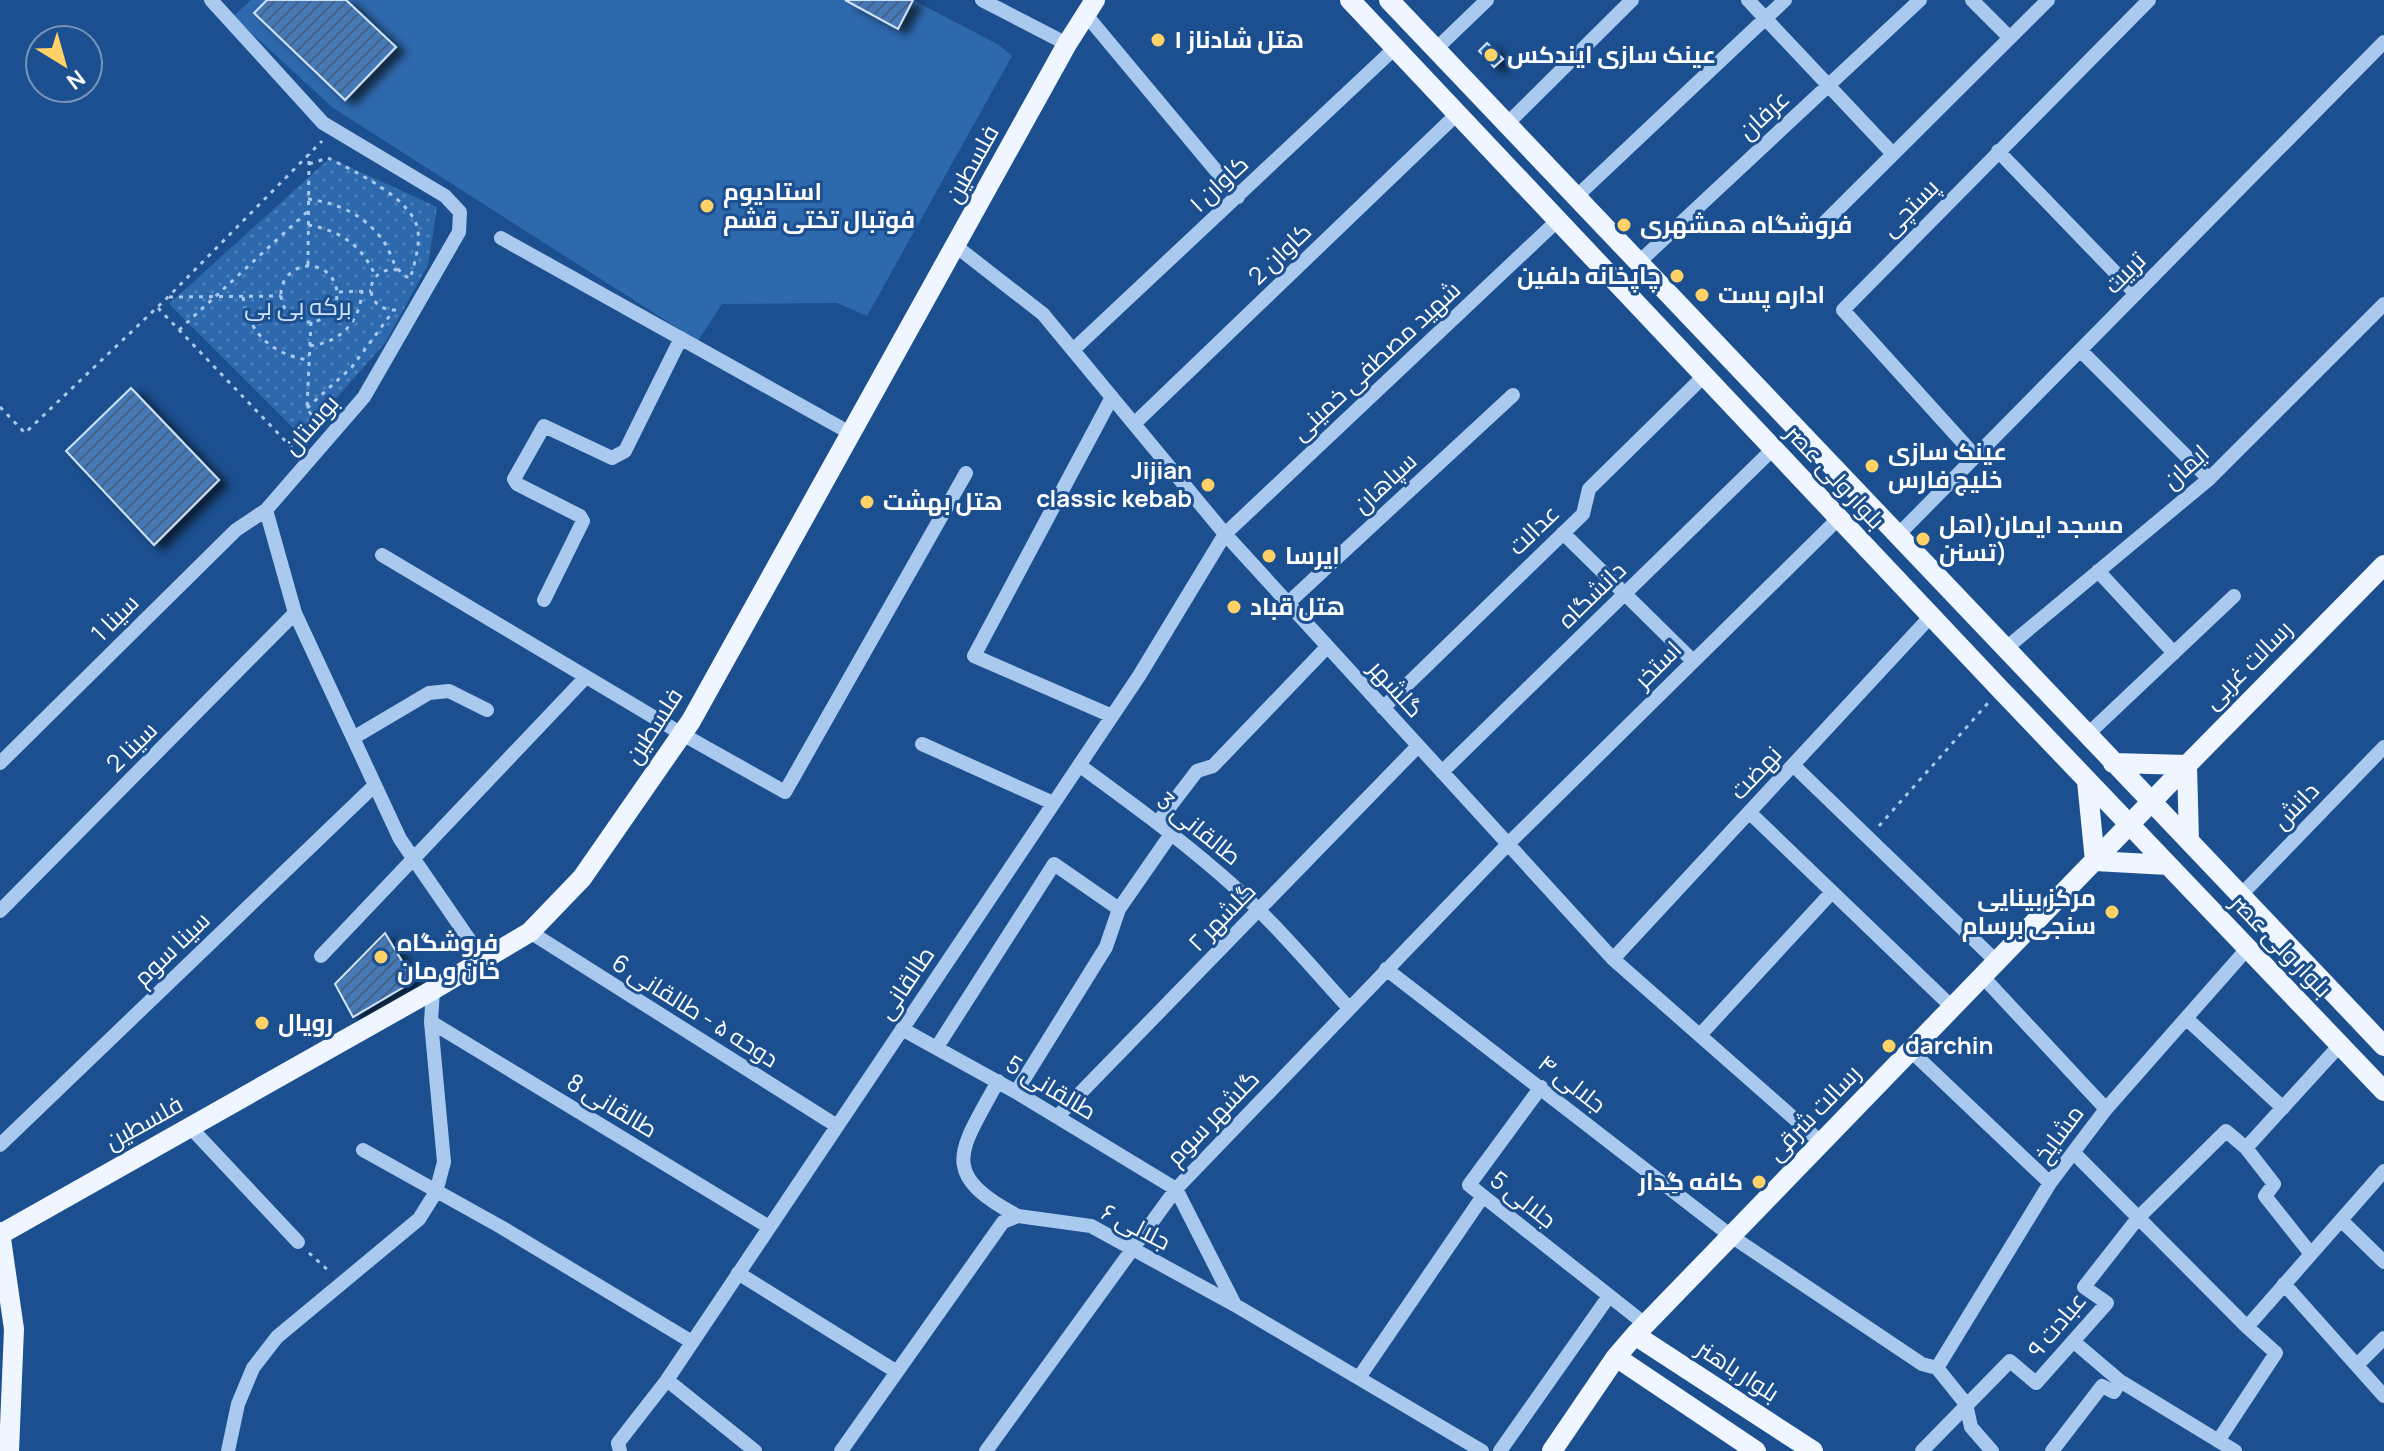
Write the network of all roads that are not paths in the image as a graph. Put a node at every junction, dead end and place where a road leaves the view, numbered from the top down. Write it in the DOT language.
graph roads {
  1 [pos="211,0"];
  2 [pos="982,0"];
  3 [pos="1350,0"];
  4 [pos="1389,0"];
  5 [pos="1487,0"];
  6 [pos="1632,0"];
  7 [pos="1748,0"];
  8 [pos="1785,0"];
  9 [pos="1920,0"];
  10 [pos="1972,0"];
  11 [pos="2048,0"];
  12 [pos="2149,0"];
  13 [pos="1091,8"];
  14 [pos="1765,18"];
  15 [pos="2010,38"];
  16 [pos="2384,42"];
  17 [pos="1067,44"];
  18 [pos="1395,48"];
  19 [pos="1436,49"];
  20 [pos="1828,85"];
  21 [pos="1456,115"];
  22 [pos="1506,125"];
  23 [pos="1998,151"];
  24 [pos="1893,154"];
  25 [pos="1238,197"];
  26 [pos="1576,197"];
  27 [pos="1557,221"];
  28 [pos="1825,222"];
  29 [pos="501,238"];
  30 [pos="957,247"];
  31 [pos="1638,263"];
  32 [pos="2136,294"];
  33 [pos="2384,304"];
  34 [pos="681,338"];
  35 [pos="1073,350"];
  36 [pos="2080,350"];
  37 [pos="1704,376"];
  38 [pos="1513,395"];
  39 [pos="1112,397"];
  40 [pos="1134,424"];
  41 [pos="852,434"];
  42 [pos="1773,449"];
  43 [pos="1975,456"];
  44 [pos="966,473"];
  45 [pos="2209,479"];
  46 [pos="266,510"];
  47 [pos="1839,518"];
  48 [pos="1563,533"];
  49 [pos="1225,534"];
  50 [pos="1897,536"];
  51 [pos="382,555"];
  52 [pos="2384,565"];
  53 [pos="2098,571"];
  54 [pos="1624,594"];
  55 [pos="2234,596"];
  56 [pos="544,600"];
  57 [pos="1288,603"];
  58 [pos="295,613"];
  59 [pos="1931,616"];
  60 [pos="1327,647"];
  61 [pos="2005,649"];
  62 [pos="2174,653"];
  63 [pos="1693,661"];
  64 [pos="586,677"];
  65 [pos="1383,708"];
  66 [pos="487,710"];
  67 [pos="1112,716"];
  68 [pos="682,734"];
  69 [pos="2087,735"];
  70 [pos="353,738"];
  71 [pos="922,744"];
  72 [pos="1418,746"];
  73 [pos="2382,754"];
  74 [pos="0,763"];
  75 [pos="2113,763"];
  76 [pos="1079,765"];
  77 [pos="1793,765"];
  78 [pos="2187,765"];
  79 [pos="1442,772"];
  80 [pos="2087,781"];
  81 [pos="375,785"];
  82 [pos="1053,803"];
  83 [pos="2152,804"];
  84 [pos="1749,812"];
  85 [pos="1158,822"];
  86 [pos="2130,825"];
  87 [pos="1171,834"];
  88 [pos="2189,841"];
  89 [pos="1508,844"];
  90 [pos="413,858"];
  91 [pos="2095,861"];
  92 [pos="2168,865"];
  93 [pos="1832,892"];
  94 [pos="2240,896"];
  95 [pos="1119,909"];
  96 [pos="0,911"];
  97 [pos="1259,911"];
  98 [pos="530,932"];
  99 [pos="2247,949"];
  100 [pos="321,956"];
  101 [pos="1613,959"];
  102 [pos="484,961"];
  103 [pos="1386,969"];
  104 [pos="1990,969"];
  105 [pos="433,990"];
  106 [pos="1348,1007"];
  107 [pos="1953,1008"];
  108 [pos="2187,1019"];
  109 [pos="431,1022"];
  110 [pos="902,1029"];
  111 [pos="1700,1035"];
  112 [pos="2340,1045"];
  113 [pos="2384,1046"];
  114 [pos="937,1047"];
  115 [pos="1911,1051"];
  116 [pos="998,1081"];
  117 [pos="1541,1087"];
  118 [pos="2384,1091"];
  119 [pos="1016,1092"];
  120 [pos="2283,1108"];
  121 [pos="2106,1109"];
  122 [pos="1057,1117"];
  123 [pos="837,1126"];
  124 [pos="190,1127"];
  125 [pos="1822,1143"];
  126 [pos="0,1145"];
  127 [pos="2246,1148"];
  128 [pos="363,1150"];
  129 [pos="2074,1153"];
  130 [pos="2384,1171"];
  131 [pos="2050,1183"];
  132 [pos="1176,1189"];
  133 [pos="436,1192"];
  134 [pos="1483,1196"];
  135 [pos="1018,1216"];
  136 [pos="2138,1218"];
  137 [pos="2341,1220"];
  138 [pos="769,1227"];
  139 [pos="0,1233"];
  140 [pos="1731,1236"];
  141 [pos="298,1242"];
  142 [pos="1133,1248"];
  143 [pos="2311,1254"];
  144 [pos="2384,1262"];
  145 [pos="738,1273"];
  146 [pos="2284,1284"];
  147 [pos="1609,1296"];
  148 [pos="1235,1305"];
  149 [pos="2247,1327"];
  150 [pos="1640,1330"];
  151 [pos="2384,1338"];
  152 [pos="2073,1341"];
  153 [pos="692,1342"];
  154 [pos="1616,1357"];
  155 [pos="2357,1365"];
  156 [pos="1937,1368"];
  157 [pos="897,1372"];
  158 [pos="1360,1376"];
  159 [pos="667,1380"];
  160 [pos="2120,1381"];
  161 [pos="2384,1396"];
  162 [pos="1966,1404"];
  163 [pos="2218,1441"];
  164 [pos="9,1451"];
  165 [pos="228,1451"];
  166 [pos="620,1451"];
  167 [pos="755,1451"];
  168 [pos="841,1451"];
  169 [pos="986,1451"];
  170 [pos="1482,1451"];
  171 [pos="1500,1451"];
  172 [pos="1552,1451"];
  173 [pos="1756,1451"];
  174 [pos="1813,1451"];
  175 [pos="1922,1451"];
  176 [pos="1992,1451"];
  177 [pos="2052,1451"];
  178 [pos="2235,1451"];
  1 -- 46 [label="street, بوستان"];
  2 -- 17 [label="street"];
  3 -- 18 [label="main road, بلوار ولی عصر"];
  4 -- 19 [label="main road, بلوار ولی عصر"];
  5 -- 19 [label="street"];
  6 -- 22 [label="street"];
  7 -- 14 [label="street"];
  8 -- 14 [label="street"];
  9 -- 20 [label="street, عرفان"];
  10 -- 15 [label="street"];
  11 -- 15 [label="street"];
  12 -- 23 [label="street, پستچی"];
  13 -- 17 [label="main road, فلسطین"];
  13 -- 25 [label="street"];
  14 -- 20 [label="street"];
  14 -- 26 [label="street"];
  15 -- 24 [label="street"];
  16 -- 32 [label="street, تربیت"];
  17 -- 30 [label="main road, فلسطین"];
  18 -- 21 [label="main road, بلوار ولی عصر"];
  18 -- 25 [label="street, کاوان ۱"];
  19 -- 22 [label="main road, بلوار ولی عصر"];
  20 -- 24 [label="street"];
  20 -- 31 [label="street, عرفان"];
  21 -- 27 [label="main road, بلوار ولی عصر"];
  21 -- 40 [label="street, کاوان 2"];
  22 -- 26 [label="main road, بلوار ولی عصر"];
  23 -- 32 [label="street"];
  23 -- 43 [label="street, پستچی"];
  24 -- 28 [label="street"];
  25 -- 35 [label="street, کاوان ۱"];
  26 -- 31 [label="main road, بلوار ولی عصر"];
  27 -- 37 [label="main road, بلوار ولی عصر"];
  27 -- 49 [label="street, شهید مصطفی خمینی"];
  29 -- 34 [label="street"];
  30 -- 35 [label="street, گلشهر"];
  30 -- 41 [label="main road, فلسطین"];
  31 -- 50 [label="main road, بلوار ولی عصر"];
  32 -- 36 [label="street, تربیت"];
  33 -- 45 [label="street, ایمان"];
  34 -- 41 [label="street"];
  34 -- 56 [label="street"];
  35 -- 39 [label="street, گلشهر"];
  36 -- 43 [label="street, تربیت"];
  36 -- 45 [label="street"];
  37 -- 42 [label="main road, بلوار ولی عصر"];
  37 -- 48 [label="street, عدالت"];
  38 -- 57 [label="street, سپاهان"];
  39 -- 40 [label="street, گلشهر"];
  39 -- 67 [label="street"];
  40 -- 49 [label="street, گلشهر"];
  41 -- 68 [label="main road, فلسطین"];
  42 -- 47 [label="main road, بلوار ولی عصر"];
  42 -- 54 [label="street, دانشگاه"];
  43 -- 50 [label="street, تربیت"];
  44 -- 68 [label="street"];
  45 -- 53 [label="street, ایمان"];
  46 -- 58 [label="street"];
  46 -- 74 [label="street, سینا 1"];
  47 -- 59 [label="main road, بلوار ولی عصر"];
  47 -- 63 [label="street, استخر"];
  48 -- 54 [label="street"];
  48 -- 65 [label="street, عدالت"];
  49 -- 57 [label="street, گلشهر"];
  49 -- 67 [label="street, طالقانی"];
  50 -- 61 [label="main road, بلوار ولی عصر"];
  51 -- 64 [label="street"];
  52 -- 78 [label="main road, رسالت غربی"];
  53 -- 61 [label="street, ایمان"];
  53 -- 62 [label="street"];
  54 -- 63 [label="street"];
  54 -- 79 [label="street, دانشگاه"];
  55 -- 62 [label="street"];
  57 -- 60 [label="street, گلشهر"];
  58 -- 70 [label="street"];
  58 -- 96 [label="street, سینا 2"];
  59 -- 77 [label="street, نهضت"];
  59 -- 80 [label="main road, بلوار ولی عصر"];
  60 -- 65 [label="street, گلشهر"];
  60 -- 85 [label="street"];
  61 -- 69 [label="main road, بلوار ولی عصر"];
  62 -- 69 [label="street"];
  63 -- 89 [label="street, استخر"];
  64 -- 68 [label="street"];
  64 -- 90 [label="street"];
  65 -- 72 [label="street, گلشهر"];
  66 -- 70 [label="street"];
  67 -- 76 [label="street, طالقانی"];
  68 -- 98 [label="main road, فلسطین"];
  69 -- 75 [label="main road, بلوار ولی عصر"];
  70 -- 81 [label="street"];
  71 -- 82 [label="street"];
  72 -- 79 [label="street, گلشهر"];
  72 -- 97 [label="street, گلشهر ۲"];
  73 -- 94 [label="street, دانش"];
  75 -- 78 [label="main road"];
  75 -- 83 [label="main road, بلوار ولی عصر"];
  76 -- 82 [label="street, طالقانی"];
  76 -- 85 [label="street, طالقانی 3"];
  77 -- 84 [label="street, نهضت"];
  77 -- 104 [label="street"];
  78 -- 83 [label="main road, رسالت غربی"];
  78 -- 88 [label="main road"];
  79 -- 89 [label="street, گلشهر"];
  80 -- 86 [label="main road, بلوار ولی عصر"];
  80 -- 91 [label="main road"];
  81 -- 90 [label="street"];
  81 -- 126 [label="street, سینا سوم"];
  82 -- 110 [label="street, طالقانی"];
  83 -- 86 [label="main road, رسالت غربی"];
  83 -- 88 [label="main road, بلوار ولی عصر"];
  84 -- 93 [label="street"];
  84 -- 101 [label="street, نهضت"];
  85 -- 87 [label="street, طالقانی 3"];
  86 -- 91 [label="main road, رسالت شرقی"];
  86 -- 92 [label="main road, بلوار ولی عصر"];
  87 -- 95 [label="street"];
  87 -- 97 [label="street, طالقانی 3"];
  88 -- 94 [label="main road, بلوار ولی عصر"];
  89 -- 101 [label="street, گلشهر"];
  89 -- 103 [label="street, گلشهر سوم"];
  90 -- 100 [label="street"];
  90 -- 102 [label="street"];
  91 -- 92 [label="main road"];
  91 -- 104 [label="main road, رسالت شرقی"];
  92 -- 99 [label="main road, بلوار ولی عصر"];
  93 -- 107 [label="street"];
  93 -- 111 [label="street"];
  94 -- 113 [label="main road, بلوار ولی عصر"];
  95 -- 114 [label="street"];
  95 -- 119 [label="street"];
  97 -- 106 [label="street, طالقانی 3"];
  97 -- 122 [label="street, گلشهر ۲"];
  98 -- 102 [label="main road, فلسطین"];
  98 -- 123 [label="street, دوحه ۵ - طالقانی 6"];
  99 -- 108 [label="street, مشایخ"];
  99 -- 112 [label="main road, بلوار ولی عصر"];
  101 -- 111 [label="street, گلشهر"];
  102 -- 105 [label="main road, فلسطین"];
  103 -- 106 [label="street, گلشهر سوم"];
  103 -- 117 [label="street, جلالی ۴"];
  104 -- 107 [label="main road, رسالت شرقی"];
  104 -- 121 [label="street"];
  105 -- 109 [label="street"];
  105 -- 124 [label="main road, فلسطین"];
  106 -- 132 [label="street, گلشهر سوم"];
  107 -- 115 [label="main road, رسالت شرقی"];
  108 -- 120 [label="street"];
  108 -- 121 [label="street, مشایخ"];
  109 -- 133 [label="street"];
  109 -- 138 [label="street, طالقانی 8"];
  110 -- 114 [label="street, طالقانی 5"];
  110 -- 123 [label="street, طالقانی"];
  111 -- 125 [label="street, گلشهر"];
  112 -- 118 [label="main road, بلوار ولی عصر"];
  112 -- 120 [label="street"];
  114 -- 116 [label="street, طالقانی 5"];
  115 -- 125 [label="main road, رسالت شرقی"];
  115 -- 131 [label="street"];
  116 -- 119 [label="street, طالقانی 5"];
  116 -- 135 [label="street"];
  117 -- 134 [label="street, جلالی 5"];
  117 -- 140 [label="street, جلالی ۴"];
  119 -- 122 [label="street, طالقانی 5"];
  120 -- 127 [label="street"];
  121 -- 129 [label="street, مشایخ"];
  122 -- 132 [label="street, طالقانی 5"];
  123 -- 138 [label="street, طالقانی"];
  124 -- 139 [label="main road, فلسطین"];
  124 -- 141 [label="street"];
  125 -- 140 [label="main road, رسالت شرقی"];
  127 -- 136 [label="street, عبادت ۹"];
  127 -- 143 [label="street"];
  128 -- 133 [label="street"];
  129 -- 131 [label="street, مشایخ"];
  129 -- 136 [label="street"];
  130 -- 137 [label="street"];
  131 -- 156 [label="street, مشایخ"];
  132 -- 142 [label="street, گلشهر سوم"];
  132 -- 148 [label="street"];
  133 -- 153 [label="street"];
  133 -- 165 [label="street"];
  134 -- 147 [label="street, جلالی 5"];
  134 -- 158 [label="street"];
  135 -- 142 [label="street, جلالی ۶"];
  135 -- 157 [label="street"];
  136 -- 149 [label="street"];
  136 -- 152 [label="street, عبادت ۹"];
  137 -- 143 [label="street"];
  137 -- 144 [label="street"];
  138 -- 145 [label="street, طالقانی"];
  139 -- 164 [label="main road"];
  140 -- 150 [label="main road, رسالت شرقی"];
  140 -- 156 [label="street, جلالی ۴"];
  142 -- 148 [label="street, جلالی ۶"];
  142 -- 169 [label="street, گلشهر سوم"];
  143 -- 146 [label="street"];
  145 -- 153 [label="street, طالقانی"];
  145 -- 157 [label="street"];
  146 -- 149 [label="street"];
  146 -- 155 [label="street"];
  147 -- 150 [label="street, جلالی 5"];
  147 -- 171 [label="street"];
  148 -- 158 [label="street, جلالی ۶"];
  149 -- 163 [label="street"];
  150 -- 154 [label="main road, رسالت شرقی"];
  150 -- 174 [label="main road, بلوار باهنر"];
  151 -- 155 [label="street"];
  152 -- 160 [label="street"];
  152 -- 162 [label="street, عبادت ۹"];
  153 -- 159 [label="street, طالقانی"];
  154 -- 172 [label="main road, رسالت شرقی"];
  154 -- 173 [label="main road"];
  155 -- 161 [label="street"];
  156 -- 162 [label="street"];
  157 -- 168 [label="street"];
  158 -- 170 [label="street, جلالی ۶"];
  159 -- 166 [label="street, طالقانی"];
  159 -- 167 [label="street"];
  160 -- 163 [label="street"];
  160 -- 177 [label="street"];
  162 -- 175 [label="street, عبادت ۹"];
  162 -- 176 [label="street"];
  163 -- 178 [label="street"];
}
